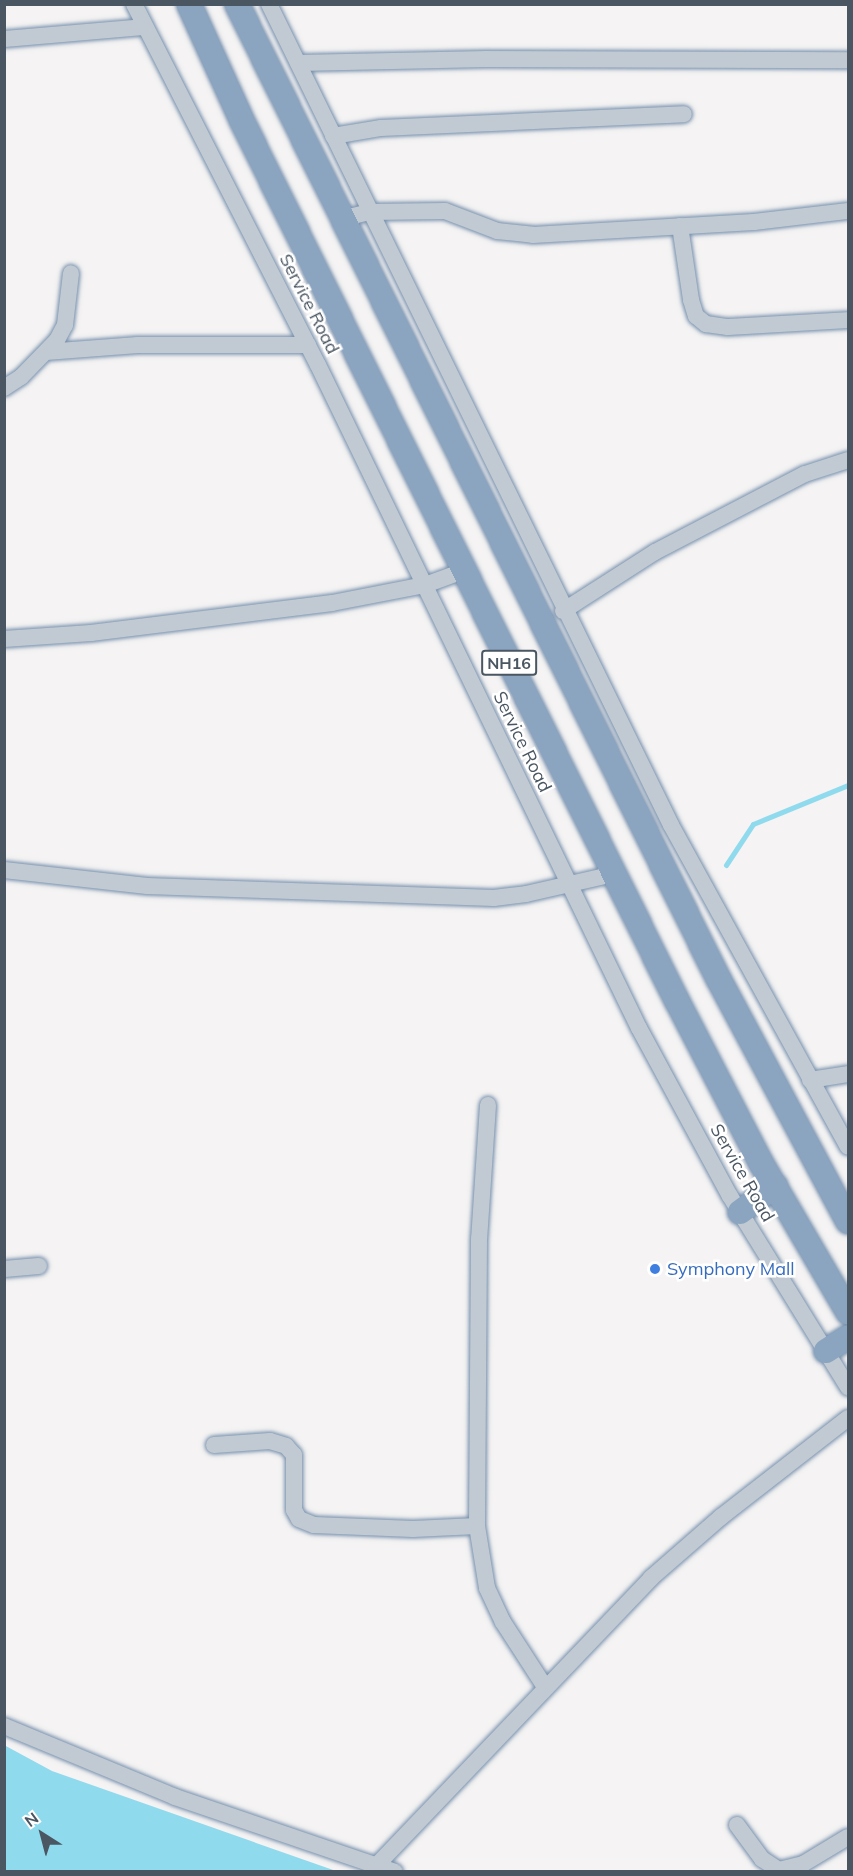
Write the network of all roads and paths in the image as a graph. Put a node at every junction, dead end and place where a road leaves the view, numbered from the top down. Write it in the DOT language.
graph roads {
  1 [pos="134,4"];
  2 [pos="189,4"];
  3 [pos="237,4"];
  4 [pos="269,4"];
  5 [pos="143,27"];
  6 [pos="4,39"];
  7 [pos="849,60"];
  8 [pos="298,63"];
  9 [pos="684,114"];
  10 [pos="333,136"];
  11 [pos="849,211"];
  12 [pos="369,212"];
  13 [pos="341,219"];
  14 [pos="680,226"];
  15 [pos="71,273"];
  16 [pos="849,320"];
  17 [pos="308,345"];
  18 [pos="46,352"];
  19 [pos="4,388"];
  20 [pos="849,460"];
  21 [pos="530,543"];
  22 [pos="506,552"];
  23 [pos="463,571"];
  24 [pos="425,585"];
  25 [pos="563,611"];
  26 [pos="4,639"];
  27 [pos="4,870"];
  28 [pos="614,874"];
  29 [pos="569,884"];
  30 [pos="849,1074"];
  31 [pos="810,1080"];
  32 [pos="488,1105"];
  33 [pos="849,1147"];
  34 [pos="775,1186"];
  35 [pos="740,1212"];
  36 [pos="849,1221"];
  37 [pos="39,1266"];
  38 [pos="4,1269"];
  39 [pos="849,1312"];
  40 [pos="849,1337"];
  41 [pos="826,1351"];
  42 [pos="849,1387"];
  43 [pos="849,1418"];
  44 [pos="214,1445"];
  45 [pos="477,1526"];
  46 [pos="545,1687"];
  47 [pos="4,1726"];
  48 [pos="736,1825"];
  49 [pos="849,1837"];
  50 [pos="377,1865"];
  51 [pos="395,1872"];
  1 -- 5 [label="street, Service Road"];
  2 -- 23 [label="highway, NH16"];
  3 -- 13 [label="highway, NH16"];
  4 -- 8 [label="street"];
  5 -- 6 [label="street"];
  5 -- 17 [label="street, Service Road"];
  7 -- 8 [label="street"];
  8 -- 10 [label="street"];
  9 -- 10 [label="street"];
  10 -- 12 [label="street"];
  11 -- 14 [label="street"];
  12 -- 13 [label="street"];
  12 -- 14 [label="street"];
  12 -- 21 [label="street"];
  13 -- 22 [label="highway, NH16"];
  14 -- 16 [label="street"];
  15 -- 18 [label="street"];
  17 -- 18 [label="street"];
  17 -- 24 [label="street, Service Road"];
  18 -- 19 [label="street"];
  20 -- 25 [label="street"];
  21 -- 22 [label="street"];
  21 -- 25 [label="street"];
  22 -- 36 [label="highway, NH16"];
  23 -- 24 [label="street"];
  23 -- 28 [label="highway, NH16"];
  24 -- 26 [label="street"];
  24 -- 29 [label="street, Service Road"];
  25 -- 31 [label="street"];
  27 -- 29 [label="street"];
  28 -- 29 [label="street"];
  28 -- 34 [label="highway, NH16"];
  29 -- 35 [label="street, Service Road"];
  30 -- 31 [label="street"];
  31 -- 33 [label="street"];
  32 -- 45 [label="street"];
  34 -- 35 [label="highway"];
  34 -- 39 [label="highway, NH16"];
  35 -- 41 [label="street, Service Road"];
  37 -- 38 [label="street"];
  40 -- 41 [label="highway"];
  41 -- 42 [label="street, Service Road"];
  43 -- 46 [label="street"];
  44 -- 45 [label="street"];
  45 -- 46 [label="street"];
  46 -- 50 [label="street"];
  47 -- 50 [label="street"];
  48 -- 49 [label="street"];
  50 -- 51 [label="street"];
}
